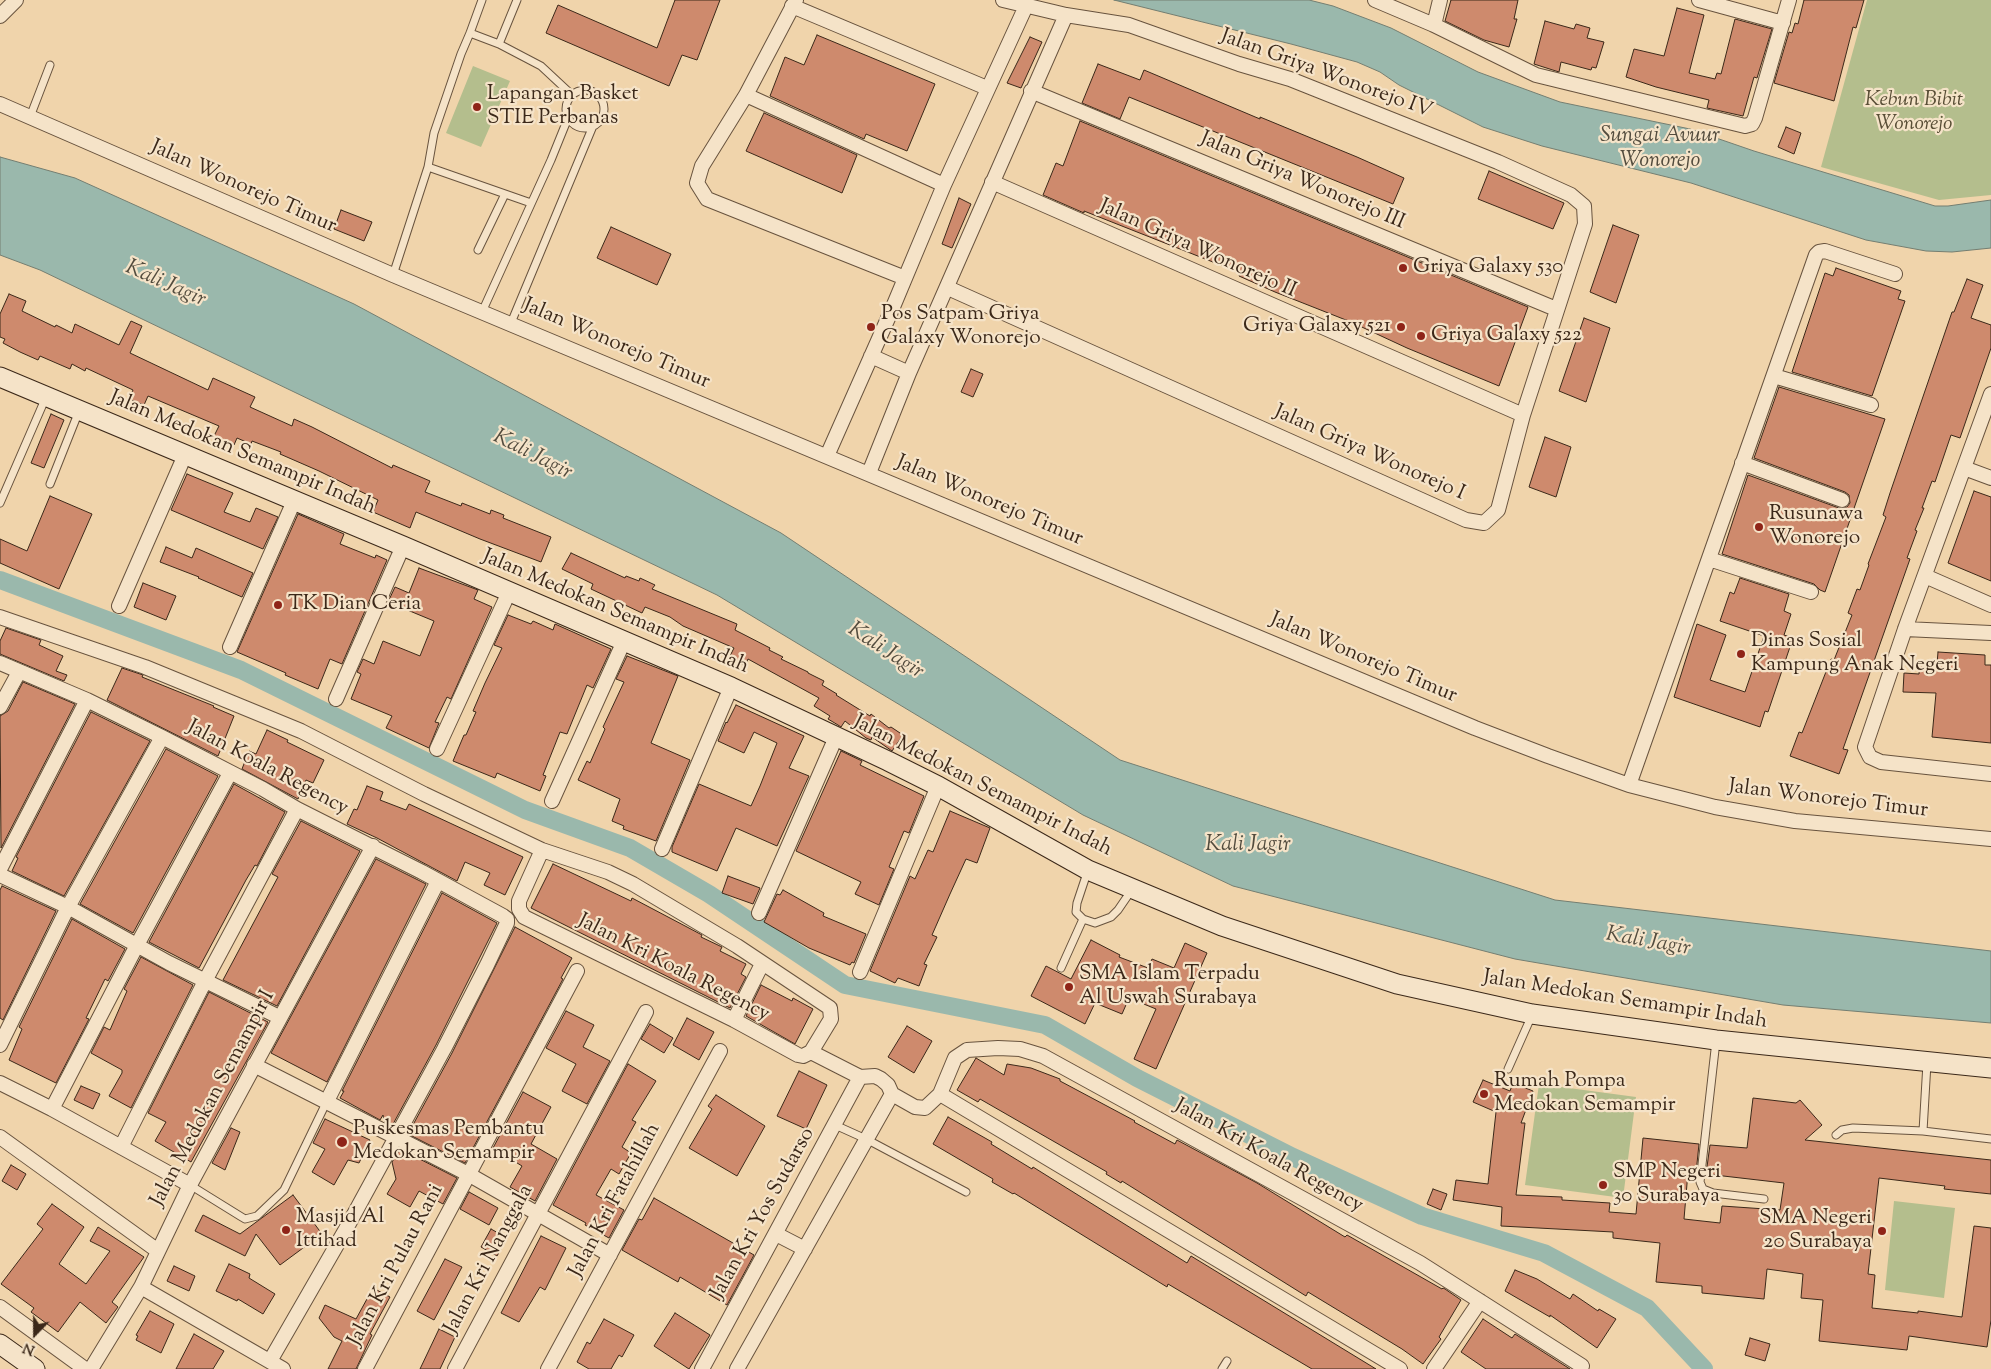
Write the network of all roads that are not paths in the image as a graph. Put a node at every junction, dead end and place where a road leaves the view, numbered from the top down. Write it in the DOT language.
graph roads {
  1 [pos="16,0"];
  2 [pos="482,0"];
  3 [pos="517,0"];
  4 [pos="1003,0"];
  5 [pos="1375,0"];
  6 [pos="1440,0"];
  7 [pos="1700,0"];
  8 [pos="1790,0"];
  9 [pos="794,3"];
  10 [pos="1026,6"];
  11 [pos="1066,15"];
  12 [pos="0,16"];
  13 [pos="1783,22"];
  14 [pos="1434,25"];
  15 [pos="470,33"];
  16 [pos="499,44"];
  17 [pos="50,65"];
  18 [pos="987,88"];
  19 [pos="1031,91"];
  20 [pos="571,94"];
  21 [pos="746,95"];
  22 [pos="0,104"];
  23 [pos="30,117"];
  24 [pos="568,118"];
  25 [pos="593,126"];
  26 [pos="428,167"];
  27 [pos="992,182"];
  28 [pos="944,186"];
  29 [pos="506,194"];
  30 [pos="531,204"];
  31 [pos="1585,224"];
  32 [pos="478,250"];
  33 [pos="1895,274"];
  34 [pos="393,275"];
  35 [pos="905,278"];
  36 [pos="948,288"];
  37 [pos="1556,309"];
  38 [pos="482,312"];
  39 [pos="511,323"];
  40 [pos="871,356"];
  41 [pos="909,373"];
  42 [pos="1774,376"];
  43 [pos="0,377"];
  44 [pos="1991,394"];
  45 [pos="46,396"];
  46 [pos="1871,405"];
  47 [pos="80,410"];
  48 [pos="1523,415"];
  49 [pos="185,454"];
  50 [pos="827,456"];
  51 [pos="1742,463"];
  52 [pos="1964,468"];
  53 [pos="869,474"];
  54 [pos="1991,478"];
  55 [pos="50,484"];
  56 [pos="294,500"];
  57 [pos="1842,500"];
  58 [pos="0,503"];
  59 [pos="403,546"];
  60 [pos="1708,559"];
  61 [pos="1925,576"];
  62 [pos="509,592"];
  63 [pos="1811,592"];
  64 [pos="1991,605"];
  65 [pos="119,606"];
  66 [pos="0,617"];
  67 [pos="1906,629"];
  68 [pos="1991,633"];
  69 [pos="624,641"];
  70 [pos="230,647"];
  71 [pos="0,663"];
  72 [pos="19,672"];
  73 [pos="731,687"];
  74 [pos="336,699"];
  75 [pos="87,700"];
  76 [pos="0,707"];
  77 [pos="162,737"];
  78 [pos="836,737"];
  79 [pos="437,749"];
  80 [pos="230,773"];
  81 [pos="1991,774"];
  82 [pos="1629,785"];
  83 [pos="938,786"];
  84 [pos="552,801"];
  85 [pos="297,809"];
  86 [pos="1991,839"];
  87 [pos="373,846"];
  88 [pos="662,849"];
  89 [pos="542,850"];
  90 [pos="0,869"];
  91 [pos="1088,870"];
  92 [pos="0,875"];
  93 [pos="438,881"];
  94 [pos="1133,888"];
  95 [pos="68,907"];
  96 [pos="759,913"];
  97 [pos="1083,919"];
  98 [pos="137,945"];
  99 [pos="762,964"];
  100 [pos="1060,968"];
  101 [pos="577,971"];
  102 [pos="860,972"];
  103 [pos="205,981"];
  104 [pos="646,1012"];
  105 [pos="1532,1014"];
  106 [pos="279,1017"];
  107 [pos="734,1020"];
  108 [pos="1716,1040"];
  109 [pos="0,1045"];
  110 [pos="720,1051"];
  111 [pos="807,1054"];
  112 [pos="1927,1062"];
  113 [pos="254,1065"];
  114 [pos="1991,1068"];
  115 [pos="1508,1069"];
  116 [pos="860,1077"];
  117 [pos="0,1083"];
  118 [pos="892,1094"];
  119 [pos="940,1094"];
  120 [pos="327,1101"];
  121 [pos="52,1109"];
  122 [pos="835,1125"];
  123 [pos="1923,1131"];
  124 [pos="1836,1135"];
  125 [pos="395,1136"];
  126 [pos="0,1137"];
  127 [pos="866,1139"];
  128 [pos="1991,1139"];
  129 [pos="121,1147"];
  130 [pos="468,1174"];
  131 [pos="190,1185"];
  132 [pos="966,1192"];
  133 [pos="1764,1199"];
  134 [pos="537,1215"];
  135 [pos="776,1234"];
  136 [pos="805,1250"];
  137 [pos="158,1251"];
  138 [pos="610,1255"];
  139 [pos="141,1287"];
  140 [pos="1480,1301"];
  141 [pos="0,1307"];
  142 [pos="0,1344"];
  143 [pos="270,1361"];
  144 [pos="1227,1361"];
  145 [pos="1582,1366"];
  146 [pos="34,1369"];
  147 [pos="85,1369"];
  148 [pos="91,1369"];
  149 [pos="283,1369"];
  150 [pos="365,1369"];
  151 [pos="455,1369"];
  152 [pos="548,1369"];
  153 [pos="702,1369"];
  154 [pos="737,1369"];
  155 [pos="1222,1369"];
  156 [pos="1400,1369"];
  157 [pos="1434,1369"];
  1 -- 12 [label="street"];
  2 -- 15 [label="lane"];
  3 -- 16 [label="lane"];
  4 -- 10 [label="street, Jalan Griya Wonorejo IV"];
  5 -- 14 [label="street"];
  6 -- 14 [label="street"];
  7 -- 13 [label="street"];
  8 -- 13 [label="street"];
  9 -- 18 [label="street"];
  9 -- 21 [label="street"];
  10 -- 11 [label="street, Jalan Griya Wonorejo IV"];
  10 -- 18 [label="street"];
  11 -- 19 [label="street"];
  11 -- 31 [label="street, Jalan Griya Wonorejo IV"];
  13 -- 14 [label="street"];
  15 -- 16 [label="lane"];
  15 -- 26 [label="lane"];
  16 -- 20 [label="lane"];
  17 -- 23 [label="lane"];
  18 -- 28 [label="street"];
  19 -- 27 [label="street"];
  19 -- 37 [label="street, Jalan Griya Wonorejo III"];
  20 -- 24 [label="lane"];
  20 -- 25 [label="lane"];
  21 -- 28 [label="street"];
  21 -- 35 [label="street"];
  22 -- 23 [label="street, Jalan Wonorejo Timur"];
  23 -- 34 [label="street, Jalan Wonorejo Timur"];
  24 -- 25 [label="lane"];
  24 -- 30 [label="lane"];
  25 -- 39 [label="lane"];
  26 -- 29 [label="lane"];
  26 -- 34 [label="lane"];
  27 -- 36 [label="street"];
  27 -- 48 [label="street, Jalan Griya Wonorejo II"];
  28 -- 35 [label="street"];
  29 -- 30 [label="lane"];
  29 -- 32 [label="lane"];
  30 -- 38 [label="lane"];
  31 -- 37 [label="street, Jalan Griya Wonorejo I"];
  33 -- 42 [label="street"];
  34 -- 38 [label="street, Jalan Wonorejo Timur"];
  35 -- 40 [label="street"];
  36 -- 41 [label="street"];
  36 -- 48 [label="street, Jalan Griya Wonorejo I"];
  37 -- 48 [label="street, Jalan Griya Wonorejo I"];
  38 -- 39 [label="street, Jalan Wonorejo Timur"];
  39 -- 50 [label="street, Jalan Wonorejo Timur"];
  40 -- 41 [label="street"];
  40 -- 50 [label="street"];
  41 -- 53 [label="street"];
  42 -- 46 [label="street"];
  42 -- 51 [label="street"];
  43 -- 45 [label="street, Jalan Medokan Semampir Indah"];
  44 -- 52 [label="street"];
  45 -- 47 [label="street, Jalan Medokan Semampir Indah"];
  45 -- 58 [label="lane"];
  47 -- 49 [label="street, Jalan Medokan Semampir Indah"];
  47 -- 55 [label="lane"];
  49 -- 56 [label="street, Jalan Medokan Semampir Indah"];
  49 -- 65 [label="street"];
  50 -- 53 [label="street, Jalan Wonorejo Timur"];
  51 -- 57 [label="street"];
  51 -- 60 [label="street"];
  52 -- 54 [label="street"];
  52 -- 61 [label="street"];
  53 -- 82 [label="street, Jalan Wonorejo Timur"];
  56 -- 59 [label="street, Jalan Medokan Semampir Indah"];
  56 -- 70 [label="street"];
  59 -- 62 [label="street, Jalan Medokan Semampir Indah"];
  59 -- 74 [label="street"];
  60 -- 63 [label="street"];
  60 -- 82 [label="street"];
  61 -- 64 [label="street"];
  61 -- 67 [label="street"];
  62 -- 69 [label="street, Jalan Medokan Semampir Indah"];
  62 -- 79 [label="street"];
  66 -- 89 [label="street"];
  67 -- 68 [label="street"];
  67 -- 81 [label="street"];
  69 -- 73 [label="street, Jalan Medokan Semampir Indah"];
  69 -- 84 [label="street"];
  71 -- 72 [label="street, Jalan Koala Regency"];
  72 -- 75 [label="street, Jalan Koala Regency"];
  72 -- 76 [label="street"];
  73 -- 78 [label="street, Jalan Medokan Semampir Indah"];
  73 -- 88 [label="street"];
  75 -- 77 [label="street, Jalan Koala Regency"];
  75 -- 90 [label="street"];
  77 -- 80 [label="street, Jalan Koala Regency"];
  77 -- 95 [label="street"];
  78 -- 83 [label="street, Jalan Medokan Semampir Indah"];
  78 -- 96 [label="street"];
  80 -- 85 [label="street, Jalan Koala Regency"];
  80 -- 98 [label="street"];
  82 -- 86 [label="street, Jalan Wonorejo Timur"];
  83 -- 91 [label="street, Jalan Medokan Semampir Indah"];
  83 -- 102 [label="street"];
  85 -- 87 [label="street, Jalan Koala Regency"];
  85 -- 103 [label="street"];
  87 -- 93 [label="street, Jalan Koala Regency"];
  87 -- 106 [label="street, Jalan Medokan Semampir I"];
  89 -- 99 [label="street"];
  89 -- 107 [label="street, Jalan Kri Koala Regency"];
  91 -- 94 [label="street, Jalan Medokan Semampir Indah"];
  91 -- 97 [label="lane"];
  92 -- 95 [label="street"];
  93 -- 120 [label="street"];
  93 -- 125 [label="street, Jalan Koala Regency"];
  94 -- 97 [label="lane"];
  94 -- 105 [label="street, Jalan Medokan Semampir Indah"];
  95 -- 98 [label="street"];
  95 -- 109 [label="street"];
  97 -- 100 [label="lane"];
  98 -- 103 [label="street"];
  98 -- 121 [label="street"];
  99 -- 107 [label="street"];
  99 -- 111 [label="street"];
  101 -- 130 [label="street, Jalan Kri Pulau Rani"];
  103 -- 106 [label="street"];
  103 -- 129 [label="street"];
  104 -- 134 [label="street, Jalan Kri Nanggala"];
  105 -- 108 [label="street, Jalan Medokan Semampir Indah"];
  105 -- 115 [label="lane"];
  106 -- 113 [label="street, Jalan Medokan Semampir I"];
  107 -- 111 [label="street, Jalan Kri Koala Regency"];
  108 -- 112 [label="street, Jalan Medokan Semampir Indah"];
  108 -- 133 [label="lane"];
  110 -- 138 [label="street, Jalan Kri Fatahillah"];
  111 -- 116 [label="street, Jalan Kri Koala Regency"];
  112 -- 114 [label="street, Jalan Medokan Semampir Indah"];
  112 -- 123 [label="lane"];
  113 -- 120 [label="street"];
  113 -- 131 [label="street, Jalan Medokan Semampir I"];
  116 -- 118 [label="street, Jalan Kri Koala Regency"];
  116 -- 122 [label="street, Jalan Kri Yos Sudarso"];
  117 -- 121 [label="street"];
  118 -- 119 [label="street, Jalan Kri Koala Regency"];
  118 -- 127 [label="street"];
  119 -- 140 [label="street, Jalan Kri Koala Regency"];
  119 -- 156 [label="street"];
  120 -- 125 [label="street"];
  120 -- 131 [label="lane"];
  121 -- 129 [label="street"];
  122 -- 127 [label="lane"];
  122 -- 135 [label="street, Jalan Kri Yos Sudarso"];
  123 -- 124 [label="lane"];
  123 -- 128 [label="lane"];
  125 -- 130 [label="street"];
  125 -- 143 [label="street"];
  126 -- 137 [label="street"];
  127 -- 132 [label="lane"];
  127 -- 136 [label="street"];
  129 -- 131 [label="street"];
  130 -- 134 [label="street"];
  130 -- 150 [label="street, Jalan Kri Pulau Rani"];
  131 -- 137 [label="street, Jalan Medokan Semampir I"];
  134 -- 138 [label="street"];
  134 -- 151 [label="street, Jalan Kri Nanggala"];
  135 -- 136 [label="street"];
  135 -- 153 [label="street, Jalan Kri Yos Sudarso"];
  136 -- 154 [label="street"];
  137 -- 139 [label="street, Jalan Medokan Semampir I"];
  138 -- 152 [label="street, Jalan Kri Fatahillah"];
  139 -- 143 [label="street"];
  139 -- 148 [label="street, Jalan Medokan Semampir I"];
  140 -- 145 [label="street, Jalan Kri Koala Regency"];
  140 -- 157 [label="street"];
  141 -- 147 [label="street"];
  142 -- 146 [label="street"];
  143 -- 149 [label="street"];
  144 -- 155 [label="lane"];
}
